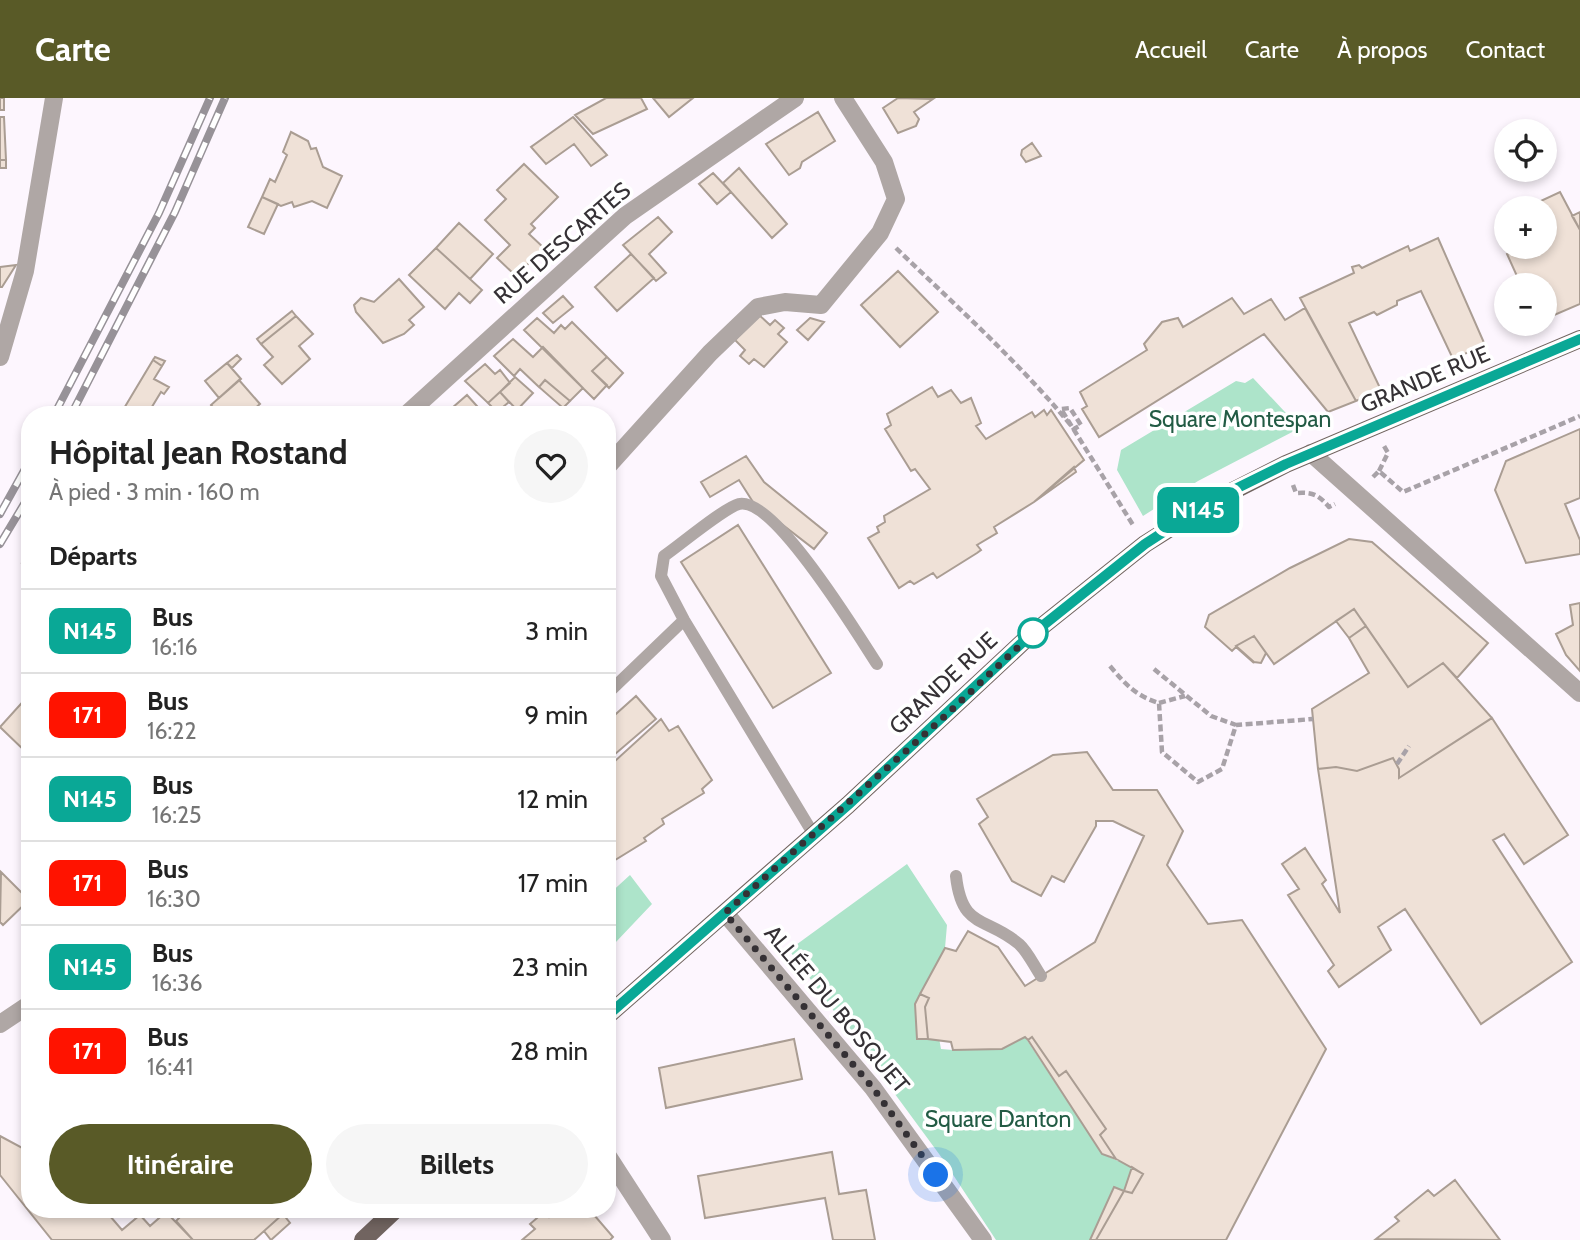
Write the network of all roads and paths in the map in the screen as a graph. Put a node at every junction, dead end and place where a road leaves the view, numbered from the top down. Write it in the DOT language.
graph roads {
  1 [pos="54,98"];
  2 [pos="795,98"];
  3 [pos="843,98"];
  4 [pos="880,233"];
  5 [pos="8,308"];
  6 [pos="1580,339"];
  7 [pos="0,357"];
  8 [pos="416,406"];
  9 [pos="1580,416"];
  10 [pos="1311,453"];
  11 [pos="616,457"];
  12 [pos="1286,464"];
  13 [pos="1356,494"];
  14 [pos="1145,544"];
  15 [pos="684,620"];
  16 [pos="877,664"];
  17 [pos="1110,666"];
  18 [pos="1154,669"];
  19 [pos="616,685"];
  20 [pos="1580,694"];
  21 [pos="1185,696"];
  22 [pos="1159,703"];
  23 [pos="1313,719"];
  24 [pos="1236,725"];
  25 [pos="1409,746"];
  26 [pos="1396,764"];
  27 [pos="814,835"];
  28 [pos="956,876"];
  29 [pos="725,913"];
  30 [pos="1041,976"];
  31 [pos="616,1008"];
  32 [pos="21,1010"];
  33 [pos="0,1024"];
  34 [pos="616,1170"];
  35 [pos="386,1218"];
  36 [pos="363,1240"];
  37 [pos="662,1240"];
  38 [pos="983,1240"];
  1 -- 5 [label="street"];
  2 -- 8 [label="street, RUE DESCARTES"];
  3 -- 4 [label="street"];
  4 -- 11 [label="street"];
  4 -- 14 [label="path"];
  5 -- 7 [label="street"];
  6 -- 10 [label="main road, GRANDE RUE"];
  9 -- 13 [label="path"];
  10 -- 12 [label="main road, GRANDE RUE"];
  10 -- 13 [label="street"];
  12 -- 13 [label="path"];
  12 -- 14 [label="main road, GRANDE RUE"];
  13 -- 20 [label="street"];
  14 -- 27 [label="main road, GRANDE RUE"];
  15 -- 16 [label="lane"];
  15 -- 19 [label="lane"];
  15 -- 27 [label="lane"];
  17 -- 22 [label="path"];
  18 -- 21 [label="path"];
  21 -- 22 [label="path"];
  21 -- 24 [label="path"];
  22 -- 24 [label="path"];
  23 -- 24 [label="path"];
  25 -- 26 [label="path"];
  27 -- 29 [label="main road, GRANDE RUE"];
  28 -- 30 [label="lane"];
  29 -- 31 [label="main road, GRANDE RUE"];
  29 -- 38 [label="street, ALLÉE DU BOSQUET"];
  32 -- 33 [label="street"];
  34 -- 37 [label="street"];
  35 -- 36 [label="main road"];
}
